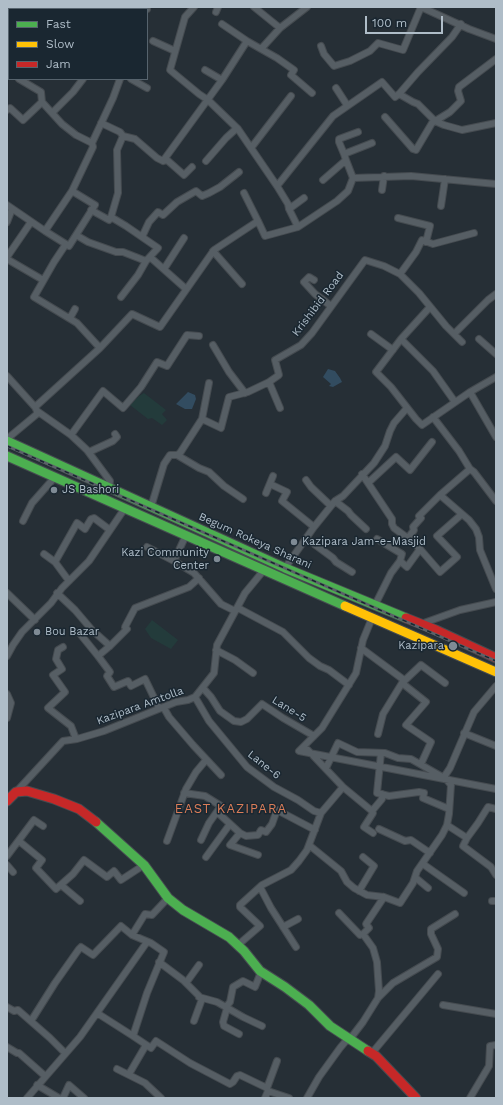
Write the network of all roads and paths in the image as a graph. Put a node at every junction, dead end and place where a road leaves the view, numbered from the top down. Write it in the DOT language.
graph roads {
  1 [pos="194,7"];
  2 [pos="254,7"];
  3 [pos="307,7"];
  4 [pos="222,24"];
  5 [pos="461,24"];
  6 [pos="280,28"];
  7 [pos="496,39"];
  8 [pos="153,41"];
  9 [pos="247,41"];
  10 [pos="321,46"];
  11 [pos="261,49"];
  12 [pos="175,51"];
  13 [pos="496,59"];
  14 [pos="205,70"];
  15 [pos="21,80"];
  16 [pos="82,80"];
  17 [pos="120,80"];
  18 [pos="133,80"];
  19 [pos="222,80"];
  20 [pos="147,88"];
  21 [pos="336,88"];
  22 [pos="312,93"];
  23 [pos="399,94"];
  24 [pos="291,96"];
  25 [pos="208,100"];
  26 [pos="42,102"];
  27 [pos="347,105"];
  28 [pos="7,110"];
  29 [pos="52,113"];
  30 [pos="385,117"];
  31 [pos="435,121"];
  32 [pos="101,123"];
  33 [pos="496,123"];
  34 [pos="237,128"];
  35 [pos="358,132"];
  36 [pos="123,136"];
  37 [pos="92,143"];
  38 [pos="372,143"];
  39 [pos="251,148"];
  40 [pos="345,157"];
  41 [pos="163,161"];
  42 [pos="206,161"];
  43 [pos="192,167"];
  44 [pos="239,172"];
  45 [pos="384,176"];
  46 [pos="353,178"];
  47 [pos="445,179"];
  48 [pos="323,180"];
  49 [pos="496,184"];
  50 [pos="277,186"];
  51 [pos="382,190"];
  52 [pos="72,191"];
  53 [pos="244,193"];
  54 [pos="304,198"];
  55 [pos="440,206"];
  56 [pos="10,207"];
  57 [pos="289,209"];
  58 [pos="91,210"];
  59 [pos="111,216"];
  60 [pos="398,218"];
  61 [pos="258,220"];
  62 [pos="7,222"];
  63 [pos="31,222"];
  64 [pos="298,227"];
  65 [pos="45,231"];
  66 [pos="474,234"];
  67 [pos="76,235"];
  68 [pos="142,237"];
  69 [pos="184,238"];
  70 [pos="426,242"];
  71 [pos="66,244"];
  72 [pos="213,251"];
  73 [pos="7,258"];
  74 [pos="148,259"];
  75 [pos="164,269"];
  76 [pos="400,274"];
  77 [pos="43,280"];
  78 [pos="314,280"];
  79 [pos="242,284"];
  80 [pos="186,289"];
  81 [pos="496,294"];
  82 [pos="121,297"];
  83 [pos="331,306"];
  84 [pos="430,307"];
  85 [pos="75,309"];
  86 [pos="70,318"];
  87 [pos="371,334"];
  88 [pos="454,334"];
  89 [pos="199,336"];
  90 [pos="479,338"];
  91 [pos="401,339"];
  92 [pos="462,342"];
  93 [pos="213,345"];
  94 [pos="100,348"];
  95 [pos="393,350"];
  96 [pos="496,354"];
  97 [pos="7,376"];
  98 [pos="496,377"];
  99 [pos="269,382"];
  100 [pos="209,383"];
  101 [pos="470,392"];
  102 [pos="245,393"];
  103 [pos="455,402"];
  104 [pos="280,408"];
  105 [pos="407,408"];
  106 [pos="36,409"];
  107 [pos="434,417"];
  108 [pos="202,419"];
  109 [pos="115,434"];
  110 [pos="71,435"];
  111 [pos="496,437"];
  112 [pos="7,440"];
  113 [pos="432,442"];
  114 [pos="89,452"];
  115 [pos="177,455"];
  116 [pos="7,456"];
  117 [pos="470,469"];
  118 [pos="362,474"];
  119 [pos="273,476"];
  120 [pos="55,478"];
  121 [pos="306,480"];
  122 [pos="369,482"];
  123 [pos="270,484"];
  124 [pos="108,487"];
  125 [pos="266,492"];
  126 [pos="440,495"];
  127 [pos="243,500"];
  128 [pos="496,501"];
  129 [pos="333,504"];
  130 [pos="151,506"];
  131 [pos="125,508"];
  132 [pos="462,514"];
  133 [pos="23,521"];
  134 [pos="314,527"];
  135 [pos="366,529"];
  136 [pos="110,530"];
  137 [pos="186,534"];
  138 [pos="306,538"];
  139 [pos="408,538"];
  140 [pos="378,539"];
  141 [pos="147,547"];
  142 [pos="420,550"];
  143 [pos="44,554"];
  144 [pos="174,561"];
  145 [pos="400,561"];
  146 [pos="55,562"];
  147 [pos="285,568"];
  148 [pos="264,570"];
  149 [pos="352,572"];
  150 [pos="199,578"];
  151 [pos="69,581"];
  152 [pos="496,589"];
  153 [pos="7,593"];
  154 [pos="57,593"];
  155 [pos="496,602"];
  156 [pos="375,605"];
  157 [pos="236,610"];
  158 [pos="372,618"];
  159 [pos="35,620"];
  160 [pos="421,624"];
  161 [pos="81,635"];
  162 [pos="110,646"];
  163 [pos="63,647"];
  164 [pos="361,648"];
  165 [pos="216,650"];
  166 [pos="7,656"];
  167 [pos="98,656"];
  168 [pos="496,658"];
  169 [pos="496,672"];
  170 [pos="253,673"];
  171 [pos="403,682"];
  172 [pos="445,683"];
  173 [pos="349,685"];
  174 [pos="496,686"];
  175 [pos="203,688"];
  176 [pos="7,694"];
  177 [pos="195,697"];
  178 [pos="162,708"];
  179 [pos="7,718"];
  180 [pos="464,733"];
  181 [pos="378,734"];
  182 [pos="314,736"];
  183 [pos="76,739"];
  184 [pos="304,746"];
  185 [pos="496,746"];
  186 [pos="381,753"];
  187 [pos="206,760"];
  188 [pos="421,764"];
  189 [pos="326,768"];
  190 [pos="221,775"];
  191 [pos="444,777"];
  192 [pos="343,787"];
  193 [pos="481,789"];
  194 [pos="496,789"];
  195 [pos="16,792"];
  196 [pos="184,793"];
  197 [pos="496,793"];
  198 [pos="382,794"];
  199 [pos="7,801"];
  200 [pos="449,809"];
  201 [pos="496,809"];
  202 [pos="372,811"];
  203 [pos="217,812"];
  204 [pos="321,813"];
  205 [pos="230,824"];
  206 [pos="447,825"];
  207 [pos="43,826"];
  208 [pos="379,829"];
  209 [pos="315,830"];
  210 [pos="240,833"];
  211 [pos="373,833"];
  212 [pos="467,838"];
  213 [pos="201,840"];
  214 [pos="19,841"];
  215 [pos="167,841"];
  216 [pos="309,845"];
  217 [pos="430,853"];
  218 [pos="258,855"];
  219 [pos="7,856"];
  220 [pos="206,857"];
  221 [pos="363,857"];
  222 [pos="422,864"];
  223 [pos="7,865"];
  224 [pos="144,865"];
  225 [pos="13,872"];
  226 [pos="496,875"];
  227 [pos="416,878"];
  228 [pos="61,885"];
  229 [pos="260,887"];
  230 [pos="428,888"];
  231 [pos="359,891"];
  232 [pos="464,893"];
  233 [pos="384,897"];
  234 [pos="168,898"];
  235 [pos="80,901"];
  236 [pos="339,913"];
  237 [pos="455,914"];
  238 [pos="298,919"];
  239 [pos="283,927"];
  240 [pos="132,934"];
  241 [pos="363,934"];
  242 [pos="147,942"];
  243 [pos="238,945"];
  244 [pos="296,947"];
  245 [pos="159,962"];
  246 [pos="199,966"];
  247 [pos="261,972"];
  248 [pos="438,974"];
  249 [pos="186,983"];
  250 [pos="199,997"];
  251 [pos="378,998"];
  252 [pos="444,1005"];
  253 [pos="7,1006"];
  254 [pos="227,1007"];
  255 [pos="97,1013"];
  256 [pos="496,1014"];
  257 [pos="30,1021"];
  258 [pos="194,1021"];
  259 [pos="262,1026"];
  260 [pos="239,1034"];
  261 [pos="133,1036"];
  262 [pos="350,1039"];
  263 [pos="146,1045"];
  264 [pos="496,1045"];
  265 [pos="7,1047"];
  266 [pos="65,1053"];
  267 [pos="372,1053"];
  268 [pos="277,1061"];
  269 [pos="117,1069"];
  270 [pos="129,1074"];
  271 [pos="45,1076"];
  272 [pos="38,1085"];
  273 [pos="268,1089"];
  274 [pos="28,1098"];
  275 [pos="59,1098"];
  276 [pos="63,1098"];
  277 [pos="84,1098"];
  278 [pos="161,1098"];
  279 [pos="265,1098"];
  280 [pos="289,1098"];
  281 [pos="307,1098"];
  282 [pos="416,1098"];
  283 [pos="470,1098"];
  1 -- 12 [label="street"];
  2 -- 6 [label="street"];
  3 -- 6 [label="street"];
  4 -- 9 [label="street"];
  5 -- 7 [label="street"];
  5 -- 10 [label="street"];
  5 -- 23 [label="street"];
  6 -- 11 [label="street"];
  8 -- 12 [label="street"];
  9 -- 11 [label="street"];
  9 -- 19 [label="street"];
  11 -- 22 [label="street"];
  12 -- 25 [label="street"];
  13 -- 31 [label="street"];
  14 -- 19 [label="street"];
  15 -- 26 [label="street"];
  16 -- 29 [label="street"];
  17 -- 32 [label="street"];
  18 -- 20 [label="street"];
  19 -- 25 [label="street"];
  21 -- 27 [label="street"];
  23 -- 27 [label="street"];
  23 -- 31 [label="street"];
  24 -- 39 [label="street"];
  25 -- 34 [label="street"];
  25 -- 41 [label="street"];
  26 -- 28 [label="street"];
  26 -- 29 [label="street"];
  27 -- 50 [label="street"];
  29 -- 37 [label="street"];
  30 -- 31 [label="street"];
  31 -- 33 [label="street"];
  32 -- 36 [label="street"];
  32 -- 37 [label="street"];
  34 -- 39 [label="street"];
  34 -- 42 [label="street"];
  35 -- 40 [label="street"];
  36 -- 41 [label="street"];
  36 -- 59 [label="street"];
  37 -- 52 [label="street"];
  38 -- 40 [label="street"];
  39 -- 50 [label="street"];
  40 -- 46 [label="street"];
  40 -- 48 [label="street"];
  41 -- 43 [label="street"];
  44 -- 68 [label="street"];
  45 -- 46 [label="street"];
  45 -- 47 [label="street"];
  45 -- 51 [label="street"];
  46 -- 64 [label="street"];
  47 -- 49 [label="street"];
  47 -- 55 [label="street"];
  50 -- 57 [label="street"];
  52 -- 58 [label="street"];
  52 -- 65 [label="street"];
  53 -- 61 [label="street"];
  54 -- 57 [label="street"];
  56 -- 62 [label="street"];
  56 -- 63 [label="street"];
  57 -- 64 [label="street"];
  58 -- 59 [label="street"];
  58 -- 67 [label="street"];
  59 -- 68 [label="street"];
  60 -- 70 [label="street"];
  61 -- 64 [label="street"];
  61 -- 72 [label="street"];
  63 -- 65 [label="street"];
  63 -- 73 [label="street"];
  65 -- 71 [label="street"];
  66 -- 70 [label="street"];
  67 -- 71 [label="street"];
  67 -- 74 [label="street"];
  68 -- 74 [label="street"];
  69 -- 75 [label="street"];
  70 -- 76 [label="street"];
  71 -- 77 [label="street"];
  72 -- 79 [label="street"];
  72 -- 80 [label="street"];
  73 -- 77 [label="street"];
  74 -- 75 [label="street"];
  74 -- 82 [label="street"];
  75 -- 80 [label="street"];
  76 -- 83 [label="street, Krishibid Road"];
  76 -- 84 [label="street"];
  77 -- 86 [label="street"];
  78 -- 83 [label="street"];
  80 -- 94 [label="street"];
  81 -- 88 [label="street"];
  83 -- 99 [label="street, Krishibid Road"];
  84 -- 88 [label="street"];
  84 -- 91 [label="street"];
  85 -- 86 [label="street"];
  86 -- 94 [label="street"];
  87 -- 95 [label="street"];
  88 -- 92 [label="street"];
  89 -- 110 [label="street"];
  90 -- 96 [label="street"];
  91 -- 95 [label="street"];
  91 -- 103 [label="street"];
  93 -- 102 [label="street"];
  94 -- 106 [label="street"];
  95 -- 105 [label="street"];
  97 -- 106 [label="street"];
  98 -- 101 [label="street"];
  99 -- 102 [label="street"];
  99 -- 104 [label="street"];
  100 -- 108 [label="street"];
  101 -- 103 [label="street"];
  101 -- 111 [label="street"];
  102 -- 108 [label="street"];
  103 -- 107 [label="street"];
  105 -- 107 [label="street"];
  105 -- 118 [label="street"];
  106 -- 110 [label="street"];
  106 -- 112 [label="street"];
  107 -- 117 [label="street"];
  108 -- 115 [label="street"];
  109 -- 114 [label="street"];
  110 -- 114 [label="street"];
  112 -- 124 [label="main road, Begum Rokeya Sharani"];
  113 -- 122 [label="street"];
  114 -- 124 [label="street"];
  115 -- 127 [label="street"];
  115 -- 130 [label="street"];
  116 -- 120 [label="main road, Begum Rokeya Sharani"];
  117 -- 126 [label="street"];
  117 -- 128 [label="street"];
  118 -- 122 [label="street"];
  118 -- 129 [label="street"];
  119 -- 123 [label="street"];
  120 -- 131 [label="main road, Begum Rokeya Sharani"];
  120 -- 133 [label="street"];
  121 -- 129 [label="street"];
  122 -- 139 [label="street"];
  123 -- 125 [label="street"];
  123 -- 134 [label="street"];
  124 -- 130 [label="main road, Begum Rokeya Sharani"];
  126 -- 132 [label="street"];
  126 -- 139 [label="street"];
  129 -- 134 [label="street"];
  129 -- 135 [label="street"];
  130 -- 147 [label="main road, Begum Rokeya Sharani"];
  131 -- 136 [label="street"];
  131 -- 137 [label="main road, Begum Rokeya Sharani"];
  132 -- 142 [label="street"];
  132 -- 152 [label="street"];
  134 -- 138 [label="street"];
  136 -- 146 [label="street"];
  136 -- 151 [label="street"];
  137 -- 144 [label="street"];
  137 -- 148 [label="main road, Begum Rokeya Sharani"];
  138 -- 147 [label="street"];
  138 -- 149 [label="street"];
  139 -- 142 [label="street"];
  140 -- 145 [label="street"];
  141 -- 144 [label="street"];
  142 -- 145 [label="street"];
  143 -- 146 [label="street"];
  144 -- 150 [label="street"];
  145 -- 156 [label="street"];
  146 -- 151 [label="street"];
  147 -- 156 [label="main road, Begum Rokeya Sharani"];
  148 -- 157 [label="street, Kazipara Amtolla"];
  148 -- 158 [label="main road, Begum Rokeya Sharani"];
  150 -- 157 [label="street"];
  150 -- 162 [label="street"];
  151 -- 154 [label="street"];
  153 -- 159 [label="street"];
  154 -- 159 [label="street"];
  154 -- 162 [label="street"];
  155 -- 160 [label="street"];
  156 -- 160 [label="main road, Begum Rokeya Sharani"];
  157 -- 165 [label="street, Kazipara Amtolla"];
  157 -- 173 [label="street"];
  158 -- 164 [label="street"];
  158 -- 169 [label="main road, Begum Rokeya Sharani"];
  159 -- 166 [label="street"];
  160 -- 168 [label="main road, Begum Rokeya Sharani"];
  161 -- 167 [label="street"];
  162 -- 167 [label="street"];
  163 -- 183 [label="street"];
  164 -- 171 [label="street"];
  164 -- 173 [label="street"];
  165 -- 170 [label="street"];
  165 -- 175 [label="street, Kazipara Amtolla"];
  167 -- 178 [label="street"];
  171 -- 172 [label="street"];
  171 -- 181 [label="street"];
  171 -- 188 [label="street"];
  173 -- 182 [label="street"];
  174 -- 180 [label="street"];
  175 -- 177 [label="street, Kazipara Amtolla"];
  175 -- 182 [label="street, Lane-5"];
  176 -- 179 [label="street"];
  177 -- 178 [label="street, Kazipara Amtolla"];
  177 -- 204 [label="street, Lane-6"];
  178 -- 183 [label="street, Kazipara Amtolla"];
  178 -- 187 [label="street"];
  180 -- 185 [label="street"];
  180 -- 191 [label="street"];
  182 -- 184 [label="street"];
  183 -- 195 [label="street, Kazipara Amtolla"];
  184 -- 189 [label="street"];
  184 -- 194 [label="street"];
  186 -- 188 [label="street"];
  186 -- 189 [label="street"];
  186 -- 198 [label="street"];
  187 -- 190 [label="street"];
  187 -- 196 [label="street"];
  188 -- 191 [label="street"];
  189 -- 192 [label="street"];
  191 -- 200 [label="street"];
  192 -- 202 [label="street"];
  192 -- 204 [label="street"];
  193 -- 197 [label="street"];
  195 -- 199 [label="main road"];
  195 -- 224 [label="main road"];
  196 -- 203 [label="street"];
  196 -- 215 [label="street"];
  198 -- 200 [label="street"];
  198 -- 202 [label="street"];
  200 -- 206 [label="street"];
  201 -- 212 [label="street"];
  202 -- 211 [label="street"];
  203 -- 205 [label="street"];
  203 -- 213 [label="street"];
  204 -- 209 [label="street"];
  205 -- 210 [label="street"];
  205 -- 220 [label="street"];
  206 -- 212 [label="street"];
  206 -- 217 [label="street"];
  207 -- 214 [label="street"];
  208 -- 217 [label="street"];
  209 -- 210 [label="street"];
  209 -- 216 [label="street"];
  210 -- 218 [label="street"];
  212 -- 226 [label="street"];
  214 -- 219 [label="street"];
  214 -- 228 [label="street"];
  216 -- 229 [label="street"];
  216 -- 231 [label="street"];
  217 -- 222 [label="street"];
  221 -- 231 [label="street"];
  222 -- 227 [label="street"];
  222 -- 232 [label="street"];
  223 -- 225 [label="street"];
  224 -- 228 [label="street"];
  224 -- 234 [label="main road"];
  227 -- 230 [label="street"];
  227 -- 233 [label="street"];
  228 -- 235 [label="street"];
  229 -- 239 [label="street"];
  229 -- 243 [label="street"];
  231 -- 233 [label="street"];
  233 -- 241 [label="street"];
  234 -- 240 [label="street"];
  234 -- 243 [label="main road"];
  236 -- 241 [label="street"];
  237 -- 251 [label="street"];
  238 -- 239 [label="street"];
  239 -- 244 [label="street"];
  240 -- 242 [label="street"];
  240 -- 257 [label="street"];
  241 -- 251 [label="street"];
  242 -- 245 [label="street"];
  242 -- 255 [label="street"];
  243 -- 247 [label="main road"];
  245 -- 249 [label="street"];
  245 -- 261 [label="street"];
  246 -- 249 [label="street"];
  247 -- 254 [label="street"];
  247 -- 262 [label="main road"];
  248 -- 267 [label="street"];
  249 -- 250 [label="street"];
  250 -- 254 [label="street"];
  250 -- 258 [label="street"];
  251 -- 262 [label="street"];
  252 -- 256 [label="street"];
  253 -- 257 [label="street"];
  254 -- 259 [label="street"];
  254 -- 260 [label="street"];
  255 -- 261 [label="street"];
  255 -- 266 [label="street"];
  257 -- 266 [label="street"];
  261 -- 263 [label="street"];
  262 -- 267 [label="main road"];
  262 -- 281 [label="street"];
  263 -- 270 [label="street"];
  263 -- 273 [label="street"];
  264 -- 283 [label="street"];
  265 -- 271 [label="street"];
  266 -- 271 [label="street"];
  267 -- 282 [label="main road"];
  268 -- 273 [label="street"];
  269 -- 270 [label="street"];
  270 -- 278 [label="street"];
  271 -- 272 [label="street"];
  272 -- 274 [label="street"];
  272 -- 275 [label="street"];
  273 -- 279 [label="street"];
  273 -- 280 [label="street"];
  276 -- 277 [label="street"];
}
